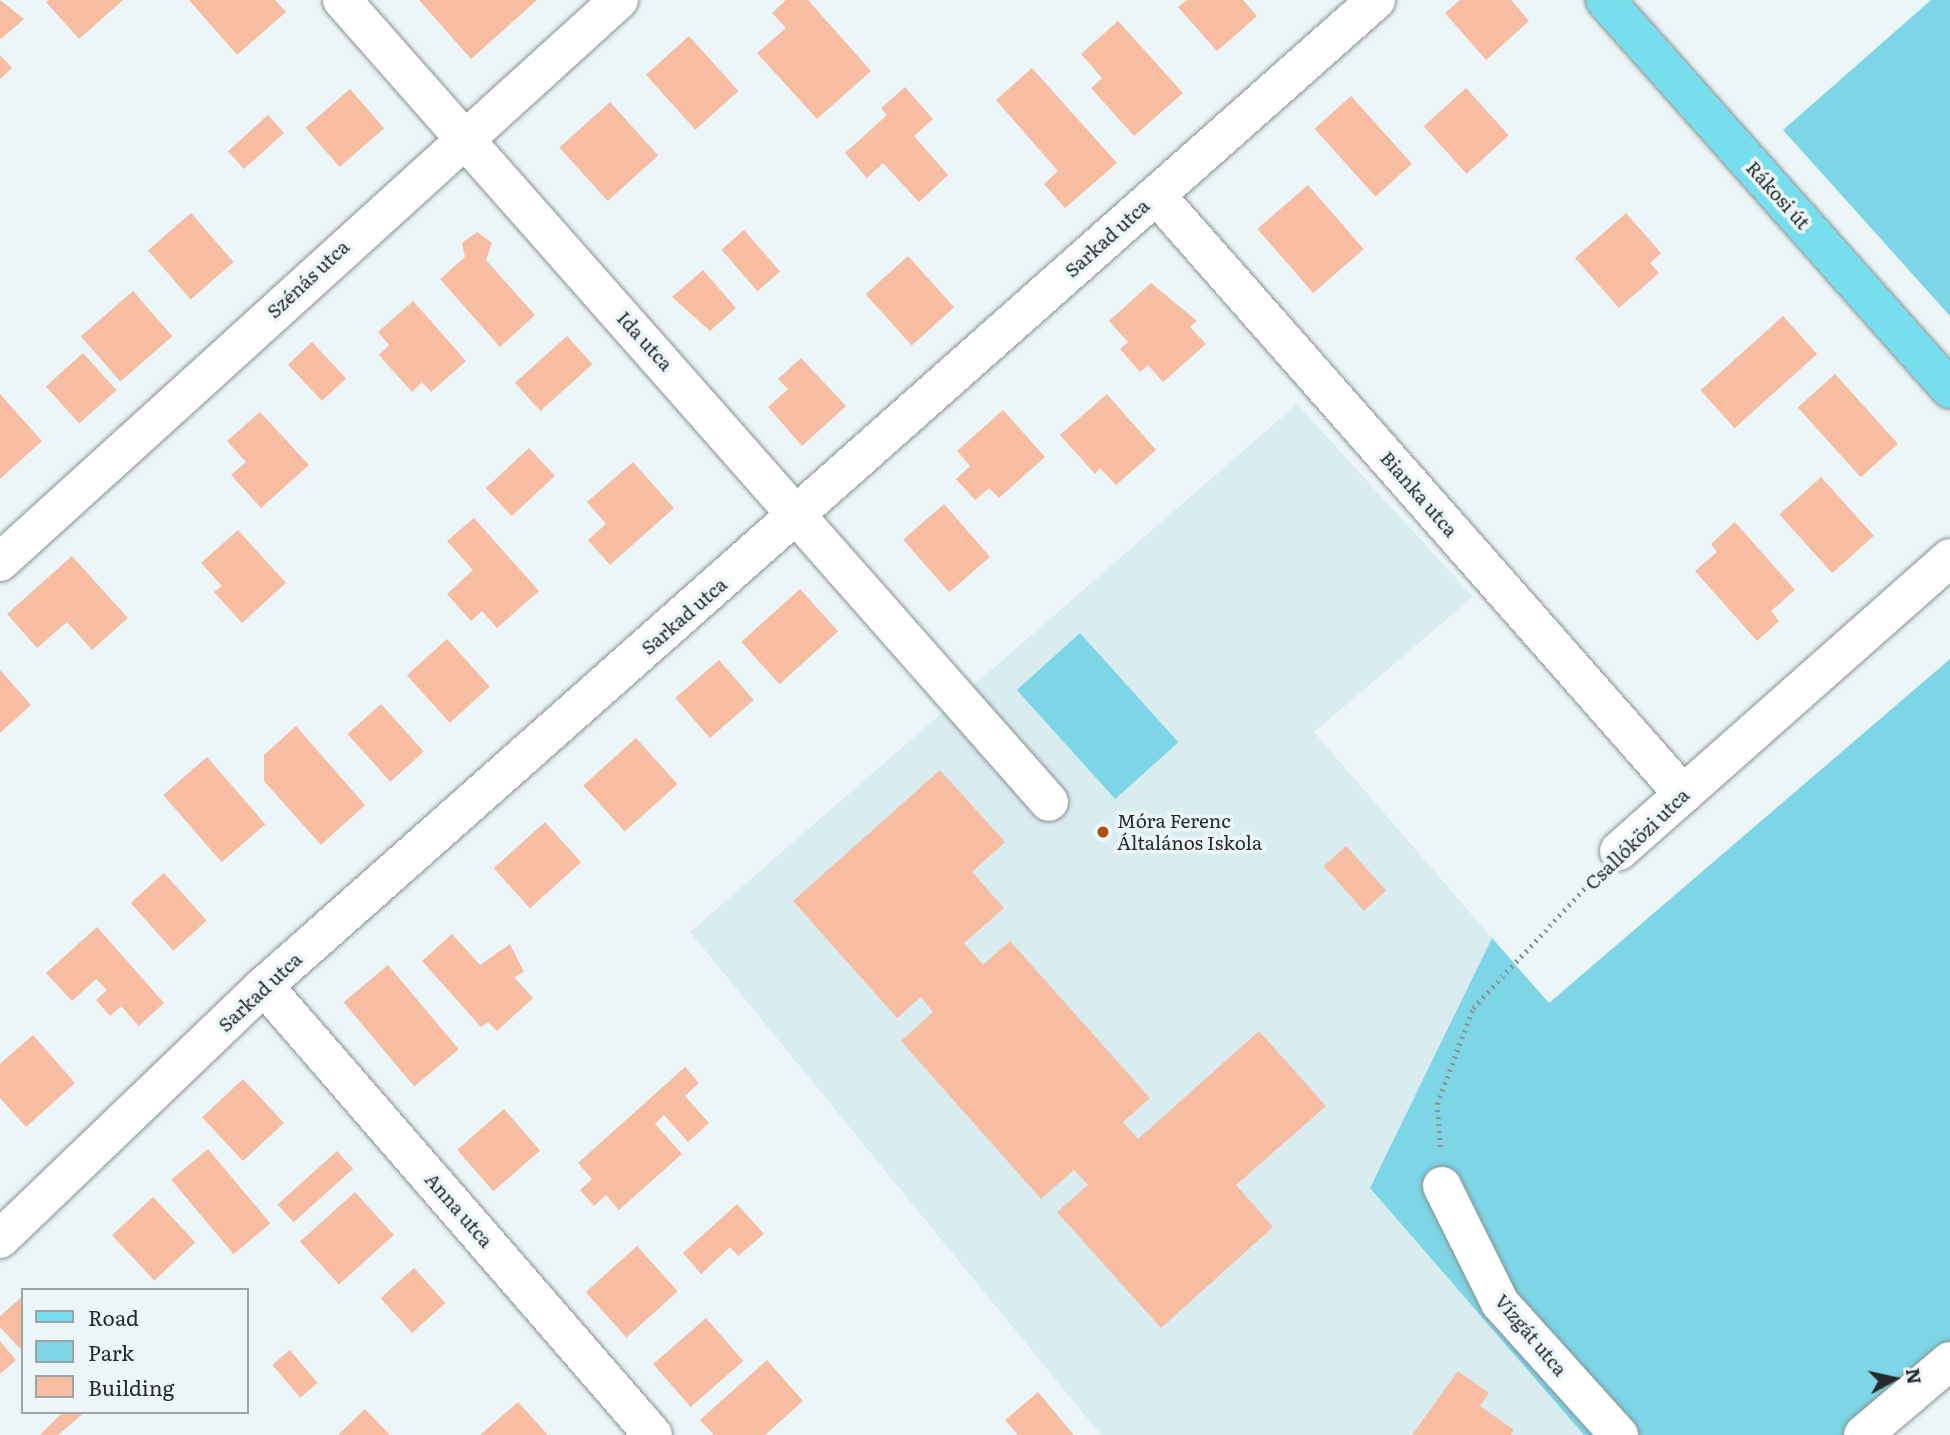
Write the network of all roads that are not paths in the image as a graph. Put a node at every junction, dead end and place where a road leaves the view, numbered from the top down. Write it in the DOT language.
graph roads {
  1 [pos="342,0"];
  2 [pos="618,0"];
  3 [pos="1376,0"];
  4 [pos="1605,0"];
  5 [pos="463,137"];
  6 [pos="1156,195"];
  7 [pos="1950,389"];
  8 [pos="799,515"];
  9 [pos="1950,558"];
  10 [pos="0,562"];
  11 [pos="1683,794"];
  12 [pos="1049,802"];
  13 [pos="1619,851"];
  14 [pos="264,986"];
  15 [pos="1442,1186"];
  16 [pos="0,1239"];
  17 [pos="1950,1362"];
  18 [pos="653,1435"];
  19 [pos="1619,1435"];
  20 [pos="1863,1435"];
  1 -- 5 [label="street, Ida utca"];
  2 -- 5 [label="street, Szénás utca"];
  3 -- 6 [label="street, Sarkad utca"];
  4 -- 7 [label="main road, Rákosi út"];
  5 -- 8 [label="street, Ida utca"];
  5 -- 10 [label="street, Szénás utca"];
  6 -- 8 [label="street, Sarkad utca"];
  6 -- 11 [label="street, Bianka utca"];
  8 -- 12 [label="street, Ida utca"];
  8 -- 14 [label="street, Sarkad utca"];
  9 -- 11 [label="street, Csallóközi utca"];
  11 -- 13 [label="street, Csallóközi utca"];
  14 -- 16 [label="street, Sarkad utca"];
  14 -- 18 [label="street, Anna utca"];
  15 -- 19 [label="street, Vízgát utca"];
  17 -- 20 [label="street"];
}
